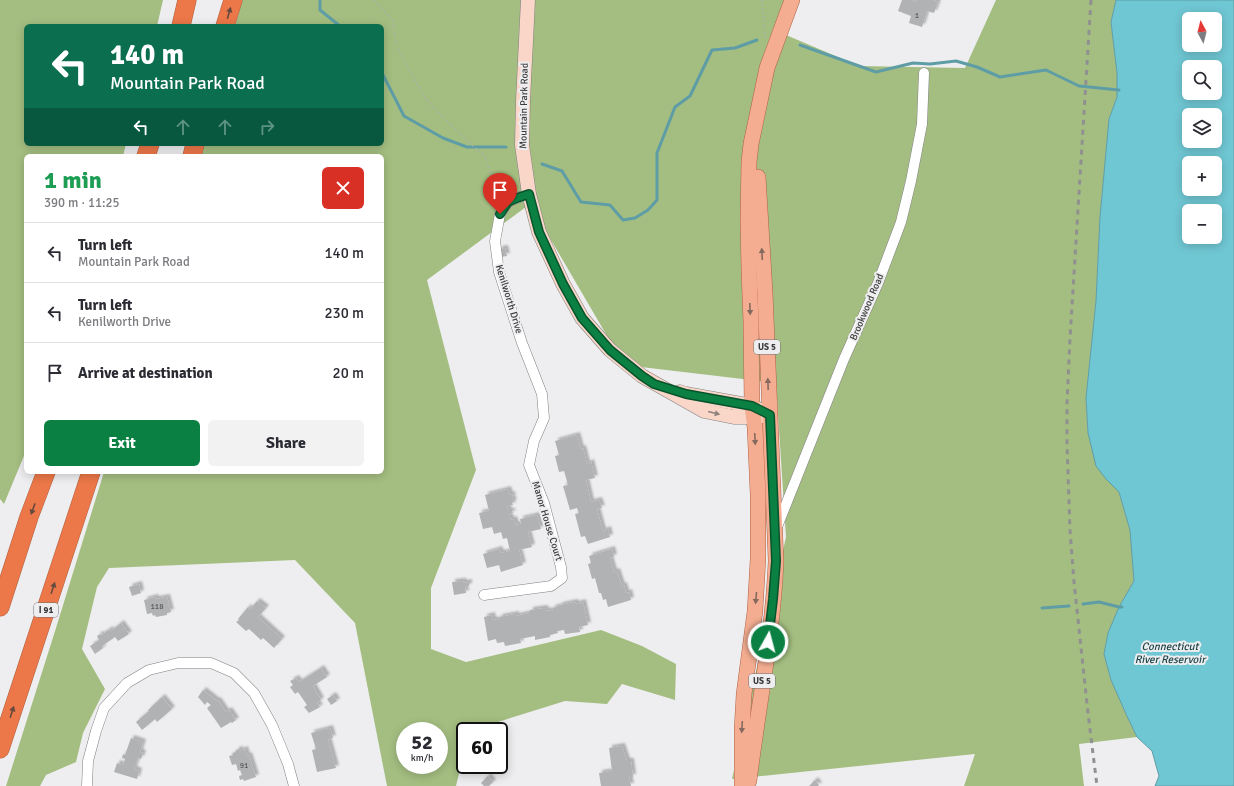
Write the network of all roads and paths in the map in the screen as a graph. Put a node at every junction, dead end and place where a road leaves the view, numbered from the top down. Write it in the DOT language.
graph roads {
  1 [pos="188,0"];
  2 [pos="233,0"];
  3 [pos="374,0"];
  4 [pos="528,0"];
  5 [pos="762,0"];
  6 [pos="792,0"];
  7 [pos="182,24"];
  8 [pos="226,24"];
  9 [pos="765,38"];
  10 [pos="924,73"];
  11 [pos="757,117"];
  12 [pos="523,196"];
  13 [pos="753,411"];
  14 [pos="770,415"];
  15 [pos="544,418"];
  16 [pos="45,474"];
  17 [pos="91,474"];
  18 [pos="775,532"];
  19 [pos="484,595"];
  20 [pos="0,607"];
  21 [pos="0,749"];
  22 [pos="87,786"];
  23 [pos="294,786"];
  24 [pos="742,786"];
  25 [pos="749,786"];
  1 -- 7 [label="highway"];
  8 -- 2 [label="highway, one-way"];
  3 -- 12 [label="path"];
  4 -- 12 [label="street, Mountain Park Road"];
  5 -- 9 [label="path"];
  6 -- 11 [label="main road, US 5"];
  10 -- 18 [label="street, Brookwood Road"];
  11 -- 13 [label="main road, US 5, one-way"];
  14 -- 11 [label="main road, US 5, one-way"];
  12 -- 13 [label="street, Mountain Park Road"];
  12 -- 15 [label="street, Kenilworth Drive"];
  13 -- 14 [label="street, Mountain Park Road"];
  13 -- 24 [label="main road, US 5, one-way"];
  14 -- 18 [label="main road, US 5"];
  15 -- 19 [label="street, Manor House Court"];
  16 -- 20 [label="highway, one-way"];
  21 -- 17 [label="highway, I 91, one-way"];
  18 -- 25 [label="main road, US 5"];
  22 -- 23 [label="street"];
}
